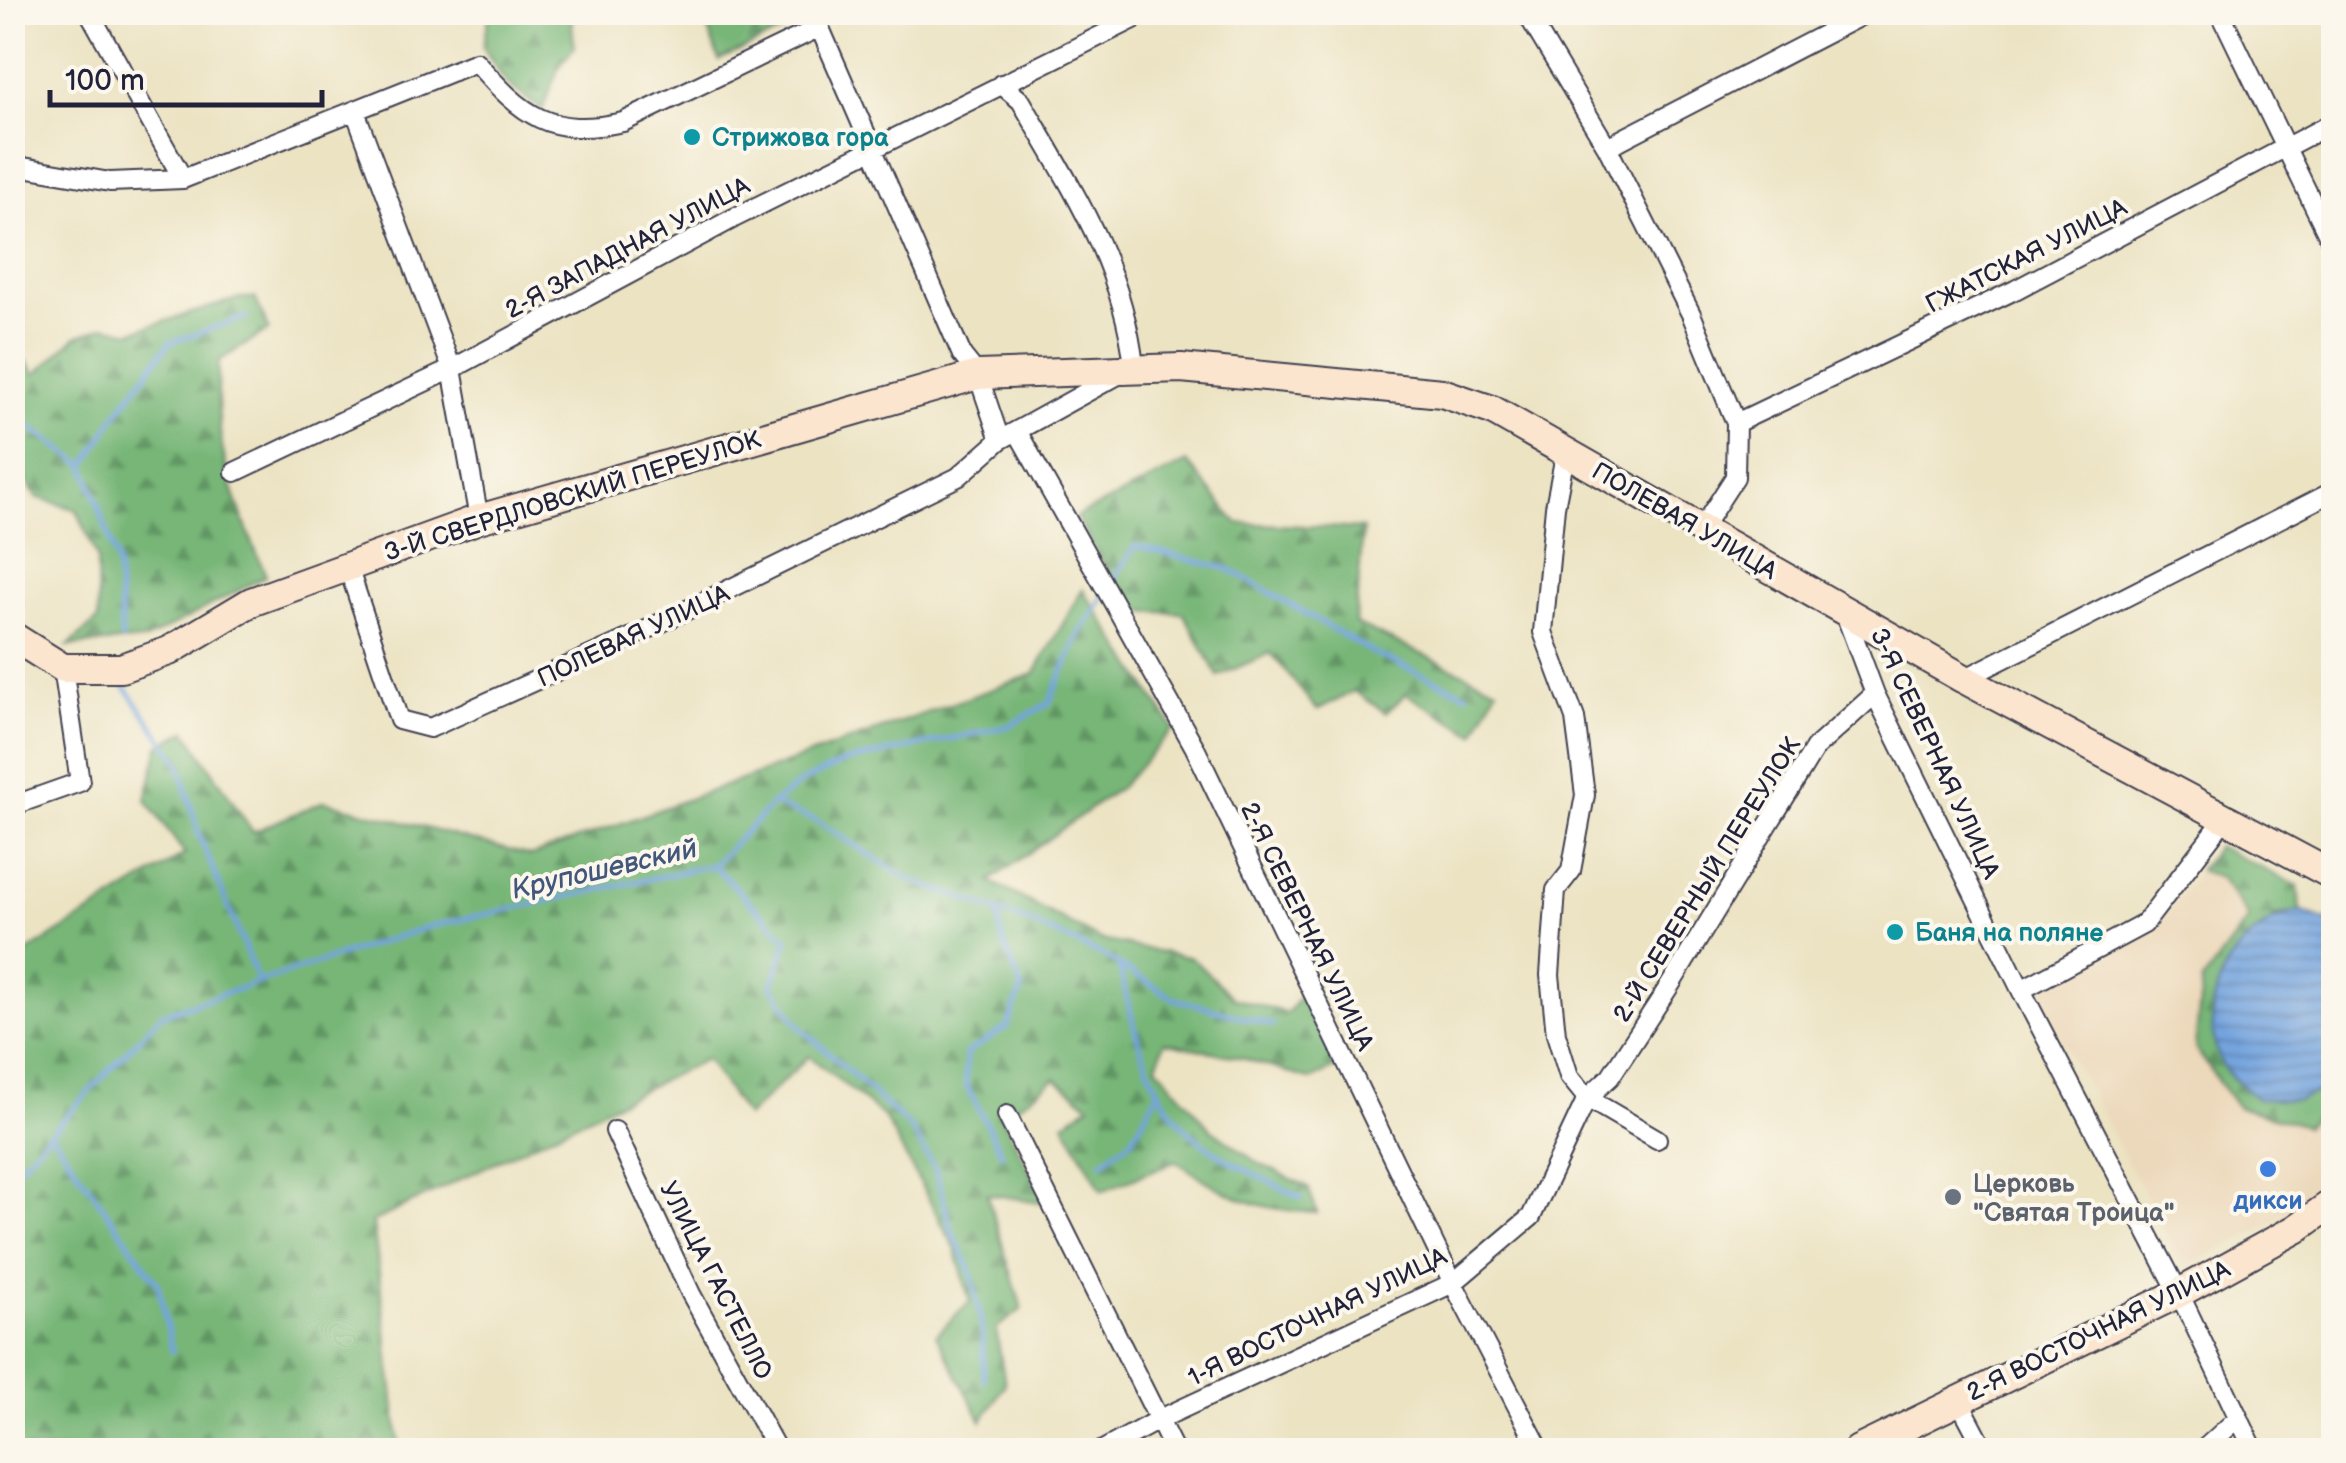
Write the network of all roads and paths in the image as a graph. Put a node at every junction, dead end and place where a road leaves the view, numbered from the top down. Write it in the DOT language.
graph roads {
  1 [pos="89,12"];
  2 [pos="1148,12"];
  3 [pos="1526,12"];
  4 [pos="1868,12"];
  5 [pos="2220,12"];
  6 [pos="817,20"];
  7 [pos="1001,84"];
  8 [pos="356,111"];
  9 [pos="2334,122"];
  10 [pos="874,146"];
  11 [pos="1608,147"];
  12 [pos="2285,149"];
  13 [pos="12,165"];
  14 [pos="183,179"];
  15 [pos="2334,248"];
  16 [pos="1134,366"];
  17 [pos="452,369"];
  18 [pos="978,375"];
  19 [pos="1736,424"];
  20 [pos="1009,435"];
  21 [pos="1566,450"];
  22 [pos="235,472"];
  23 [pos="2334,491"];
  24 [pos="479,519"];
  25 [pos="1700,531"];
  26 [pos="348,566"];
  27 [pos="1844,610"];
  28 [pos="12,636"];
  29 [pos="63,668"];
  30 [pos="1964,679"];
  31 [pos="1875,694"];
  32 [pos="12,806"];
  33 [pos="2223,820"];
  34 [pos="2334,876"];
  35 [pos="2021,990"];
  36 [pos="1587,1098"];
  37 [pos="1007,1114"];
  38 [pos="615,1131"];
  39 [pos="1657,1139"];
  40 [pos="2334,1202"];
  41 [pos="1454,1283"];
  42 [pos="2179,1293"];
  43 [pos="1958,1398"];
  44 [pos="2238,1418"];
  45 [pos="1160,1419"];
  46 [pos="777,1450"];
  47 [pos="1103,1450"];
  48 [pos="1174,1450"];
  49 [pos="1540,1450"];
  50 [pos="1858,1450"];
  51 [pos="1985,1450"];
  52 [pos="2202,1450"];
  53 [pos="2254,1450"];
  1 -- 14 [label="street"];
  2 -- 7 [label="street, 2-Я ЗАПАДНАЯ УЛИЦА"];
  3 -- 11 [label="street"];
  4 -- 11 [label="street"];
  5 -- 12 [label="street"];
  6 -- 8 [label="street"];
  6 -- 10 [label="street, 2-Я СЕВЕРНАЯ УЛИЦА"];
  7 -- 10 [label="street, 2-Я ЗАПАДНАЯ УЛИЦА"];
  7 -- 16 [label="street"];
  8 -- 14 [label="street"];
  8 -- 17 [label="street"];
  9 -- 12 [label="street, ГЖАТСКАЯ УЛИЦА"];
  10 -- 17 [label="street, 2-Я ЗАПАДНАЯ УЛИЦА"];
  10 -- 18 [label="street, 2-Я СЕВЕРНАЯ УЛИЦА"];
  11 -- 19 [label="street"];
  12 -- 15 [label="street"];
  12 -- 19 [label="street, ГЖАТСКАЯ УЛИЦА"];
  13 -- 14 [label="street"];
  16 -- 18 [label="main road, ПОЛЕВАЯ УЛИЦА"];
  16 -- 20 [label="street"];
  16 -- 21 [label="main road, ПОЛЕВАЯ УЛИЦА"];
  17 -- 22 [label="street, 2-Я ЗАПАДНАЯ УЛИЦА"];
  17 -- 24 [label="street"];
  18 -- 20 [label="street, 2-Я СЕВЕРНАЯ УЛИЦА"];
  18 -- 24 [label="main road, 3-Й СВЕРДЛОВСКИЙ ПЕРЕУЛОК"];
  19 -- 25 [label="street"];
  20 -- 26 [label="street, ПОЛЕВАЯ УЛИЦА"];
  20 -- 41 [label="street, 2-Я СЕВЕРНАЯ УЛИЦА"];
  21 -- 25 [label="main road, ПОЛЕВАЯ УЛИЦА"];
  21 -- 36 [label="street"];
  23 -- 30 [label="street"];
  24 -- 26 [label="main road, 3-Й СВЕРДЛОВСКИЙ ПЕРЕУЛОК"];
  25 -- 27 [label="main road, ПОЛЕВАЯ УЛИЦА"];
  26 -- 29 [label="main road, 3-Й СВЕРДЛОВСКИЙ ПЕРЕУЛОК"];
  27 -- 30 [label="main road, ПОЛЕВАЯ УЛИЦА"];
  27 -- 31 [label="street, 3-Я СЕВЕРНАЯ УЛИЦА"];
  28 -- 29 [label="main road"];
  29 -- 32 [label="street"];
  30 -- 33 [label="main road, ПОЛЕВАЯ УЛИЦА"];
  31 -- 35 [label="street, 3-Я СЕВЕРНАЯ УЛИЦА"];
  31 -- 36 [label="street, 2-Й СЕВЕРНЫЙ ПЕРЕУЛОК"];
  33 -- 34 [label="main road, ПОЛЕВАЯ УЛИЦА"];
  33 -- 35 [label="street"];
  35 -- 42 [label="street, 3-Я СЕВЕРНАЯ УЛИЦА"];
  36 -- 39 [label="street"];
  36 -- 41 [label="street, 1-Я ВОСТОЧНАЯ УЛИЦА"];
  37 -- 45 [label="street"];
  38 -- 46 [label="street, УЛИЦА ГАСТЕЛЛО"];
  40 -- 42 [label="main road, 2-Я ВОСТОЧНАЯ УЛИЦА"];
  41 -- 45 [label="street, 1-Я ВОСТОЧНАЯ УЛИЦА"];
  41 -- 49 [label="street, 2-Я СЕВЕРНАЯ УЛИЦА"];
  42 -- 43 [label="main road, 2-Я ВОСТОЧНАЯ УЛИЦА"];
  42 -- 44 [label="street, 3-Я СЕВЕРНАЯ УЛИЦА"];
  43 -- 50 [label="main road, 2-Я ВОСТОЧНАЯ УЛИЦА"];
  43 -- 51 [label="street"];
  44 -- 52 [label="street"];
  44 -- 53 [label="street, 3-Я СЕВЕРНАЯ УЛИЦА"];
  45 -- 47 [label="street, 1-Я ВОСТОЧНАЯ УЛИЦА"];
  45 -- 48 [label="street"];
}
